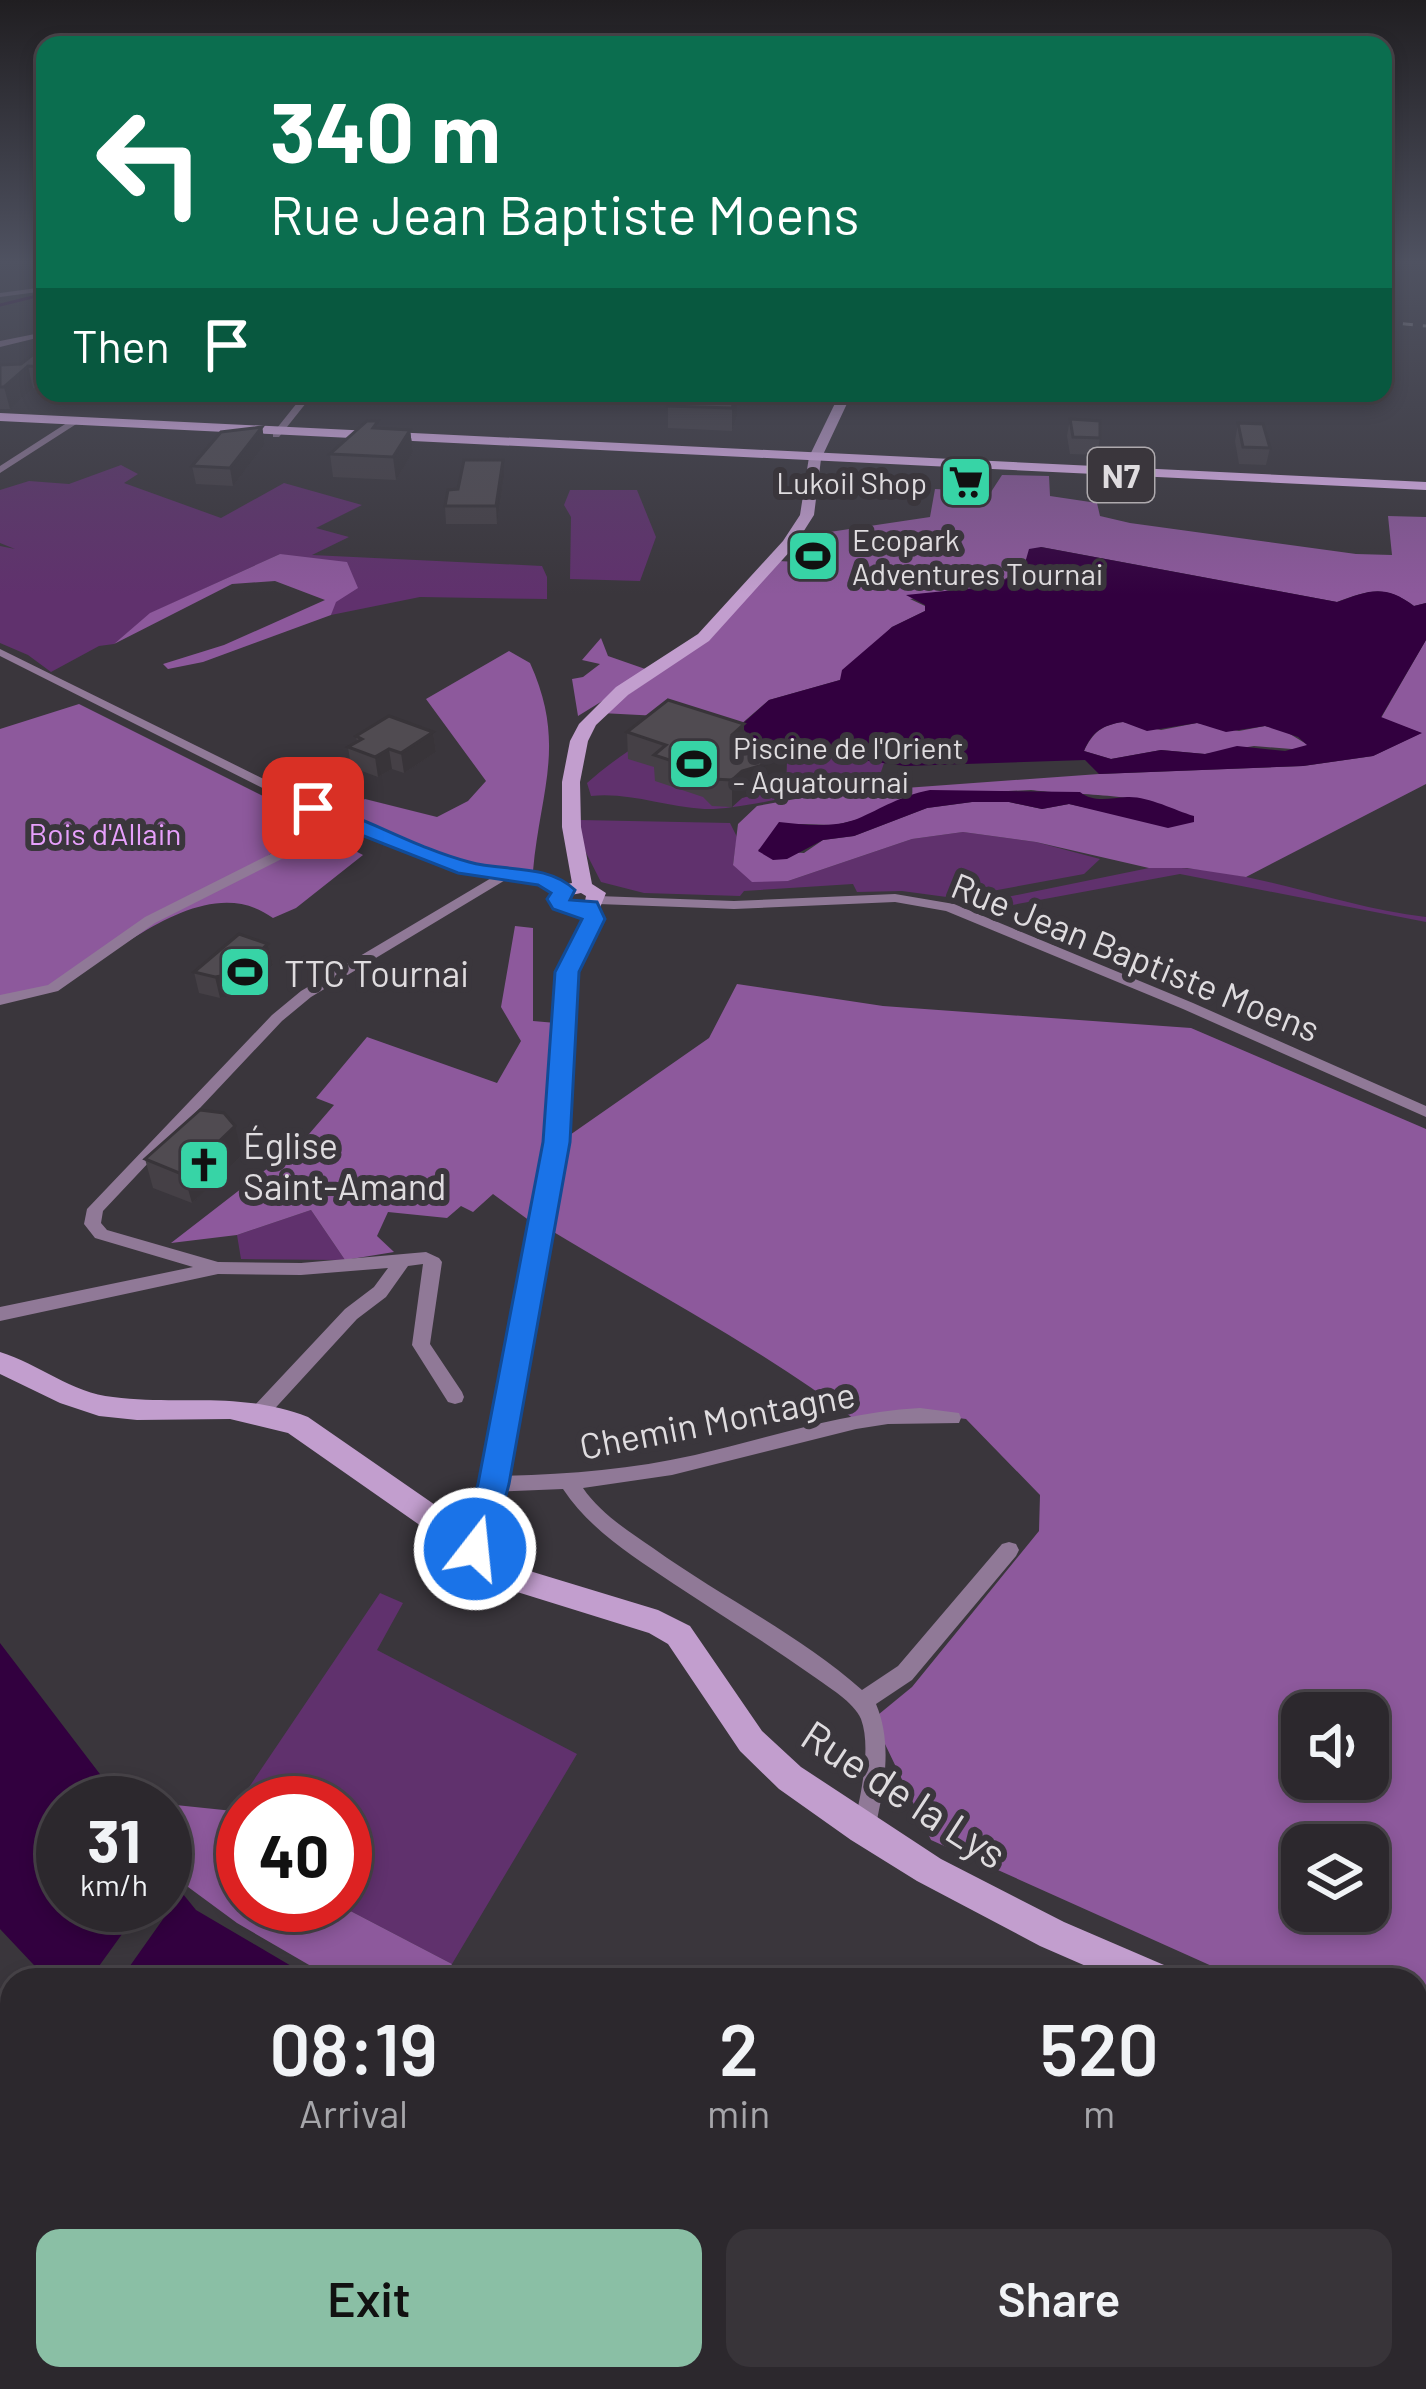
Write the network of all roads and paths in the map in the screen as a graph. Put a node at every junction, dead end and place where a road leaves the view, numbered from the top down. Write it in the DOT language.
graph roads {
  1 [pos="303,402"];
  2 [pos="842,402"];
  3 [pos="0,419"];
  4 [pos="74,423"];
  5 [pos="278,433"];
  6 [pos="816,459"];
  7 [pos="0,470"];
  8 [pos="1426,488"];
  9 [pos="0,652"];
  10 [pos="342,823"];
  11 [pos="502,877"];
  12 [pos="583,896"];
  13 [pos="0,1000"];
  14 [pos="1426,1112"];
  15 [pos="404,1258"];
  16 [pos="218,1268"];
  17 [pos="0,1314"];
  18 [pos="0,1362"];
  19 [pos="455,1397"];
  20 [pos="262,1411"];
  21 [pos="952,1418"];
  22 [pos="569,1483"];
  23 [pos="494,1484"];
  24 [pos="475,1549"];
  25 [pos="1009,1550"];
  26 [pos="862,1702"];
  27 [pos="863,1829"];
  28 [pos="1131,1968"];
  1 -- 5 [label="street"];
  2 -- 6 [label="street"];
  3 -- 4 [label="main road, N7"];
  4 -- 5 [label="main road, N7"];
  4 -- 7 [label="street"];
  5 -- 6 [label="main road, N7"];
  6 -- 8 [label="main road, N7"];
  6 -- 12 [label="street"];
  9 -- 10 [label="street, Rue Jean Baptiste Moens"];
  10 -- 11 [label="street, Rue Jean Baptiste Moens"];
  10 -- 13 [label="street"];
  11 -- 12 [label="street, Rue Jean Baptiste Moens"];
  11 -- 16 [label="street"];
  12 -- 14 [label="street, Rue Jean Baptiste Moens"];
  12 -- 23 [label="street"];
  15 -- 16 [label="street"];
  15 -- 19 [label="street"];
  15 -- 20 [label="street"];
  16 -- 17 [label="street"];
  18 -- 20 [label="street, Rue de la Lys"];
  20 -- 24 [label="street, Rue de la Lys"];
  21 -- 22 [label="street, Chemin Montagne"];
  22 -- 23 [label="street, Chemin Montagne"];
  22 -- 26 [label="street"];
  23 -- 24 [label="street"];
  24 -- 27 [label="street, Rue de la Lys"];
  25 -- 26 [label="street"];
  26 -- 27 [label="street"];
  27 -- 28 [label="street, Rue de la Lys"];
}
